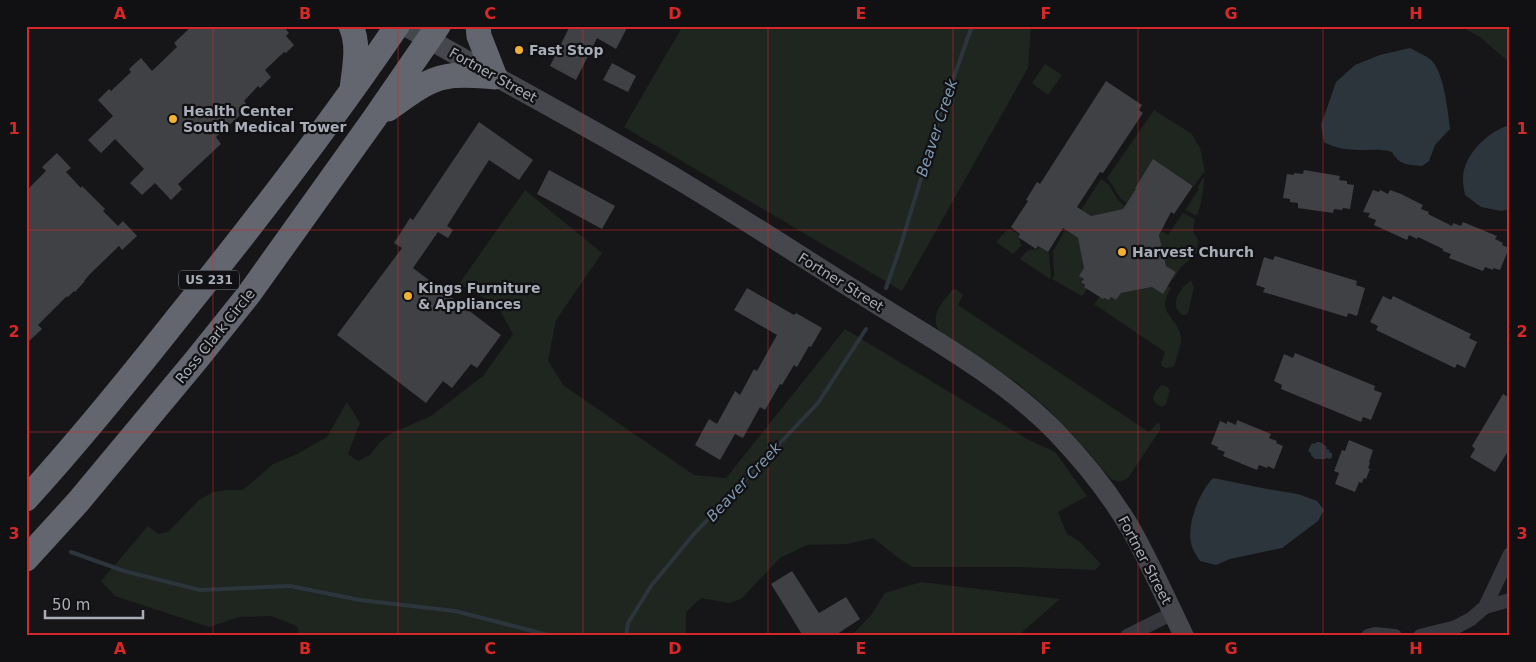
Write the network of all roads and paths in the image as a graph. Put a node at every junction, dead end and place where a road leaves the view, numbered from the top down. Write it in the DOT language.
graph roads {
  1 [pos="351,26"];
  2 [pos="397,26"];
  3 [pos="405,26"];
  4 [pos="478,26"];
  5 [pos="433,33"];
  6 [pos="496,76"];
  7 [pos="352,93"];
  8 [pos="374,119"];
  9 [pos="26,499"];
  10 [pos="1510,554"];
  11 [pos="26,559"];
  12 [pos="1510,600"];
  13 [pos="1484,607"];
  14 [pos="1173,613"];
  15 [pos="1127,636"];
  16 [pos="1184,636"];
  17 [pos="1368,636"];
  18 [pos="1395,636"];
  19 [pos="1420,636"];
  1 -- 7 [label="highway"];
  2 -- 7 [label="highway, US 231"];
  3 -- 5 [label="street, Fortner Street"];
  4 -- 6 [label="highway"];
  5 -- 6 [label="street, Fortner Street"];
  5 -- 8 [label="highway, Ross Clark Circle / US 231"];
  6 -- 8 [label="highway"];
  6 -- 14 [label="street, Fortner Street"];
  7 -- 9 [label="highway, US 231"];
  8 -- 11 [label="highway, Ross Clark Circle / US 231"];
  10 -- 13 [label="street"];
  12 -- 13 [label="street"];
  13 -- 19 [label="street"];
  14 -- 15 [label="street"];
  14 -- 16 [label="street, Fortner Street"];
  17 -- 18 [label="street"];
}
